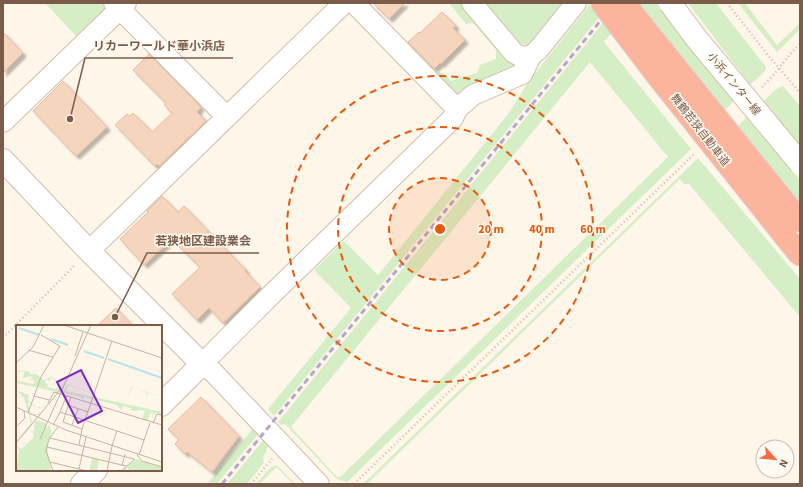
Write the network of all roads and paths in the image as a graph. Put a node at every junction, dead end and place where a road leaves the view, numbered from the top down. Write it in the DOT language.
graph roads {
  1 [pos="344,3"];
  2 [pos="354,3"];
  3 [pos="472,3"];
  4 [pos="576,3"];
  5 [pos="602,3"];
  6 [pos="624,3"];
  7 [pos="670,3"];
  8 [pos="727,3"];
  9 [pos="120,5"];
  10 [pos="531,56"];
  11 [pos="800,92"];
  12 [pos="457,109"];
  13 [pos="227,117"];
  14 [pos="3,122"];
  15 [pos="693,154"];
  16 [pos="3,160"];
  17 [pos="800,163"];
  18 [pos="800,221"];
  19 [pos="89,251"];
  20 [pos="800,255"];
  21 [pos="3,338"];
  22 [pos="202,364"];
  23 [pos="162,404"];
  24 [pos="282,446"];
  25 [pos="95,471"];
  26 [pos="82,484"];
  27 [pos="251,484"];
  28 [pos="319,484"];
  29 [pos="354,484"];
  1 -- 13 [label="street"];
  2 -- 12 [label="street"];
  3 -- 10 [label="street"];
  4 -- 10 [label="street"];
  5 -- 20 [label="highway, 舞鶴若狭自動車道, bridge"];
  6 -- 18 [label="highway, 舞鶴若狭自動車道, bridge"];
  7 -- 17 [label="street, 小浜インター線, bridge"];
  8 -- 11 [label="path"];
  9 -- 13 [label="street"];
  9 -- 14 [label="street"];
  10 -- 12 [label="street"];
  12 -- 22 [label="street"];
  13 -- 19 [label="street"];
  15 -- 29 [label="path"];
  16 -- 19 [label="street"];
  19 -- 21 [label="path"];
  19 -- 22 [label="street"];
  22 -- 23 [label="street"];
  22 -- 24 [label="street"];
  24 -- 27 [label="path"];
  24 -- 28 [label="street"];
  25 -- 26 [label="street"];
}
